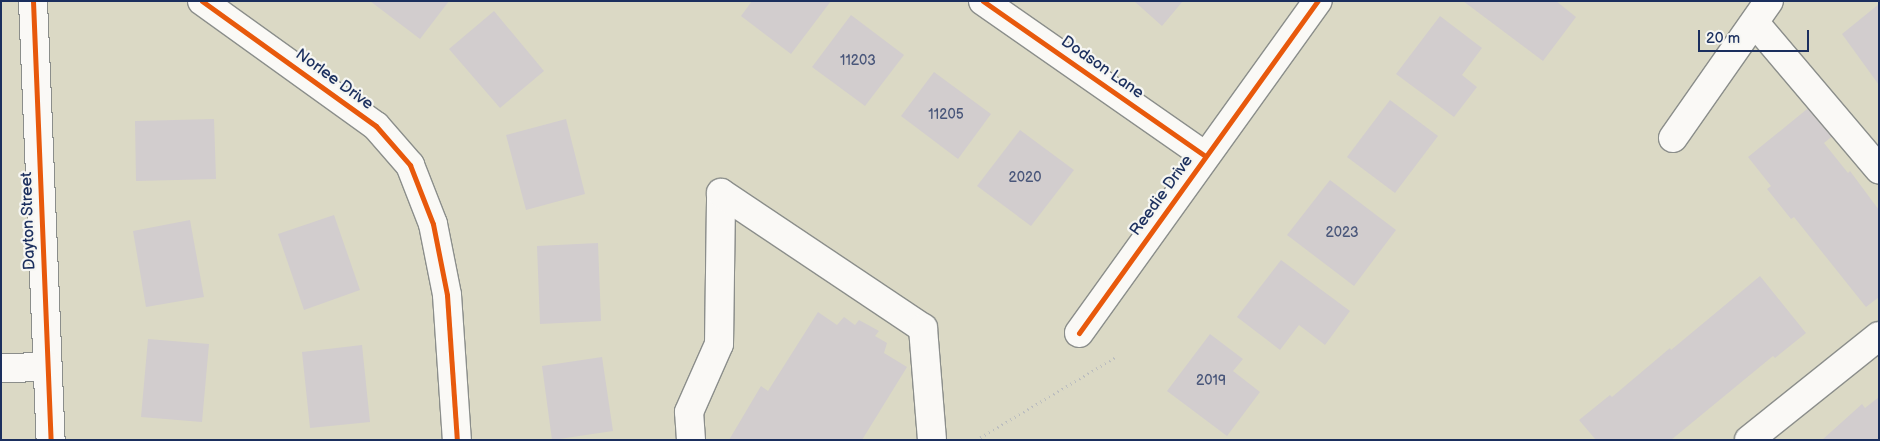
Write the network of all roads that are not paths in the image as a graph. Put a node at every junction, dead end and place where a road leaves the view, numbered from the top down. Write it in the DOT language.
graph roads {
  1 [pos="33,1"];
  2 [pos="202,1"];
  3 [pos="983,1"];
  4 [pos="1318,1"];
  5 [pos="1762,12"];
  6 [pos="1674,138"];
  7 [pos="1206,156"];
  8 [pos="1879,169"];
  9 [pos="1079,333"];
  10 [pos="1879,336"];
  11 [pos="48,367"];
  12 [pos="1,368"];
  13 [pos="52,440"];
  14 [pos="457,440"];
  15 [pos="691,440"];
  16 [pos="932,440"];
  17 [pos="1749,440"];
  1 -- 11 [label="street, Dayton Street"];
  2 -- 14 [label="street, Norlee Drive"];
  3 -- 7 [label="street, Dodson Lane"];
  4 -- 7 [label="street, Reedie Drive"];
  5 -- 6 [label="street"];
  5 -- 8 [label="street"];
  7 -- 9 [label="street, Reedie Drive"];
  10 -- 17 [label="street"];
  11 -- 12 [label="street"];
  11 -- 13 [label="street, Dayton Street"];
  15 -- 16 [label="street"];
}
